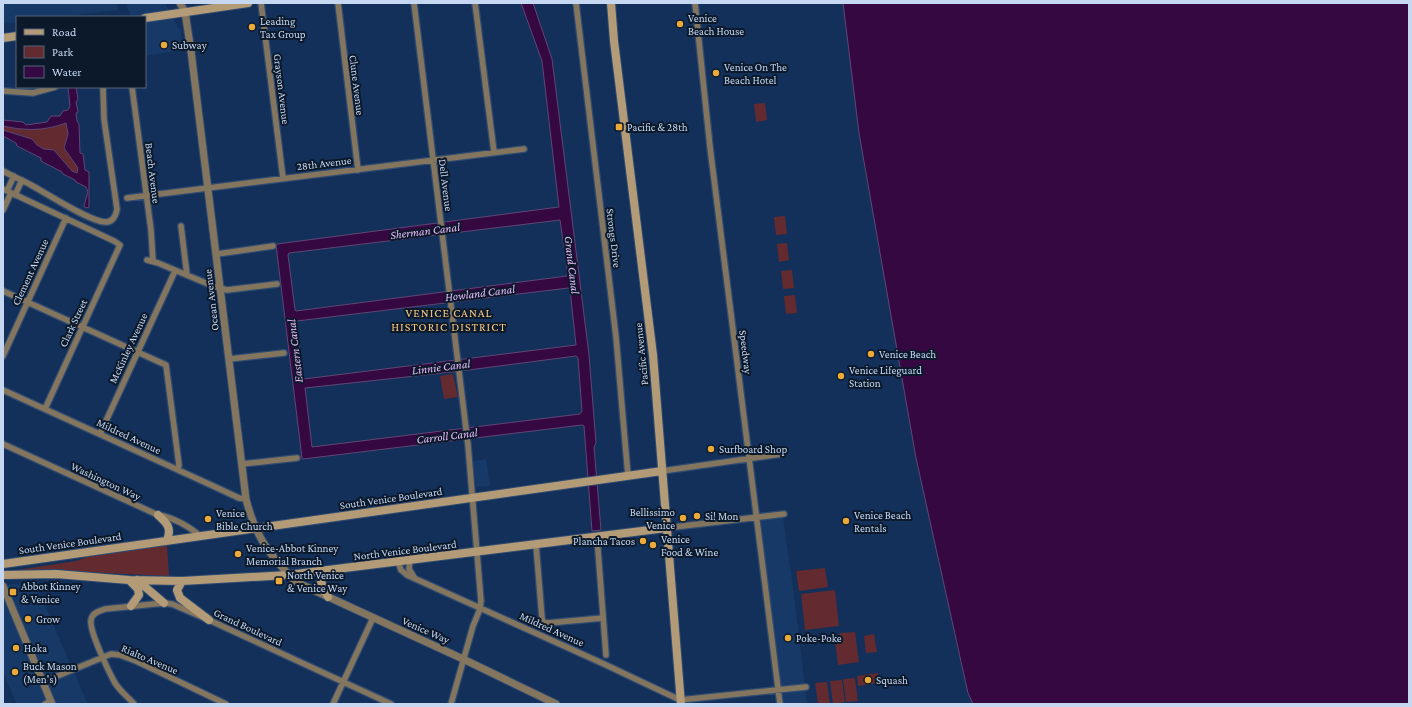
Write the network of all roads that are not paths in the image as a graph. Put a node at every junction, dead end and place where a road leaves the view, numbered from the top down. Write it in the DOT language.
graph roads {
  1 [pos="180,3"];
  2 [pos="189,3"];
  3 [pos="248,3"];
  4 [pos="261,3"];
  5 [pos="338,3"];
  6 [pos="414,3"];
  7 [pos="475,3"];
  8 [pos="576,3"];
  9 [pos="610,3"];
  10 [pos="695,3"];
  11 [pos="186,12"];
  12 [pos="146,18"];
  13 [pos="16,36"];
  14 [pos="3,38"];
  15 [pos="51,88"];
  16 [pos="103,88"];
  17 [pos="132,88"];
  18 [pos="3,91"];
  19 [pos="524,149"];
  20 [pos="494,152"];
  21 [pos="433,160"];
  22 [pos="358,170"];
  23 [pos="3,171"];
  24 [pos="14,176"];
  25 [pos="284,178"];
  26 [pos="22,180"];
  27 [pos="208,188"];
  28 [pos="9,192"];
  29 [pos="146,196"];
  30 [pos="127,198"];
  31 [pos="3,210"];
  32 [pos="66,218"];
  33 [pos="181,226"];
  34 [pos="273,246"];
  35 [pos="217,254"];
  36 [pos="147,260"];
  37 [pos="153,261"];
  38 [pos="175,271"];
  39 [pos="187,275"];
  40 [pos="277,284"];
  41 [pos="220,288"];
  42 [pos="3,291"];
  43 [pos="27,302"];
  44 [pos="82,327"];
  45 [pos="138,352"];
  46 [pos="284,353"];
  47 [pos="3,356"];
  48 [pos="229,359"];
  49 [pos="3,390"];
  50 [pos="45,409"];
  51 [pos="100,434"];
  52 [pos="3,444"];
  53 [pos="782,454"];
  54 [pos="297,458"];
  55 [pos="750,460"];
  56 [pos="242,464"];
  57 [pos="178,470"];
  58 [pos="662,471"];
  59 [pos="628,476"];
  60 [pos="473,497"];
  61 [pos="246,499"];
  62 [pos="784,514"];
  63 [pos="158,515"];
  64 [pos="757,517"];
  65 [pos="256,528"];
  66 [pos="666,528"];
  67 [pos="200,536"];
  68 [pos="597,537"];
  69 [pos="166,540"];
  70 [pos="536,545"];
  71 [pos="477,552"];
  72 [pos="410,560"];
  73 [pos="398,562"];
  74 [pos="3,564"];
  75 [pos="324,571"];
  76 [pos="3,575"];
  77 [pos="288,575"];
  78 [pos="414,578"];
  79 [pos="133,580"];
  80 [pos="182,581"];
  81 [pos="3,586"];
  82 [pos="328,598"];
  83 [pos="164,603"];
  84 [pos="131,606"];
  85 [pos="480,609"];
  86 [pos="373,618"];
  87 [pos="603,618"];
  88 [pos="209,620"];
  89 [pos="606,655"];
  90 [pos="103,657"];
  91 [pos="463,659"];
  92 [pos="43,682"];
  93 [pos="344,682"];
  94 [pos="806,687"];
  95 [pos="778,690"];
  96 [pos="681,702"];
  97 [pos="49,703"];
  98 [pos="134,704"];
  99 [pos="226,704"];
  100 [pos="333,704"];
  101 [pos="391,704"];
  102 [pos="451,704"];
  103 [pos="556,704"];
  104 [pos="780,704"];
  1 -- 11 [label="street"];
  2 -- 11 [label="street"];
  3 -- 11 [label="main road"];
  4 -- 25 [label="street, Grayson Avenue"];
  5 -- 22 [label="street, Clune Avenue"];
  6 -- 21 [label="street, Dell Avenue"];
  7 -- 20 [label="street"];
  8 -- 59 [label="street, Strongs Drive"];
  9 -- 58 [label="main road, Pacific Avenue"];
  10 -- 55 [label="street, Speedway"];
  11 -- 12 [label="main road"];
  11 -- 27 [label="street, Ocean Avenue"];
  13 -- 14 [label="main road"];
  15 -- 18 [label="street"];
  16 -- 26 [label="street"];
  17 -- 29 [label="street, Beach Avenue"];
  19 -- 20 [label="street, 28th Avenue"];
  20 -- 21 [label="street, 28th Avenue"];
  21 -- 22 [label="street, 28th Avenue"];
  21 -- 60 [label="street, Dell Avenue"];
  22 -- 25 [label="street, 28th Avenue"];
  23 -- 24 [label="street"];
  24 -- 26 [label="street"];
  24 -- 28 [label="street"];
  25 -- 27 [label="street, 28th Avenue"];
  26 -- 28 [label="street"];
  27 -- 29 [label="street, 28th Avenue"];
  27 -- 35 [label="street, Ocean Avenue"];
  28 -- 31 [label="street"];
  28 -- 32 [label="street"];
  29 -- 30 [label="street, 28th Avenue"];
  29 -- 37 [label="street, Beach Avenue"];
  32 -- 43 [label="street, Clement Avenue"];
  32 -- 44 [label="street, Clark Street"];
  33 -- 39 [label="street"];
  34 -- 35 [label="street"];
  35 -- 41 [label="street, Ocean Avenue"];
  36 -- 37 [label="street"];
  37 -- 38 [label="street"];
  38 -- 39 [label="street"];
  38 -- 45 [label="street, McKinley Avenue"];
  39 -- 41 [label="street"];
  40 -- 41 [label="street"];
  41 -- 48 [label="street, Ocean Avenue"];
  42 -- 43 [label="street"];
  43 -- 44 [label="street"];
  43 -- 47 [label="street, Clement Avenue"];
  44 -- 45 [label="street"];
  44 -- 50 [label="street, Clark Street"];
  45 -- 51 [label="street, McKinley Avenue"];
  45 -- 57 [label="street"];
  46 -- 48 [label="street"];
  48 -- 56 [label="street, Ocean Avenue"];
  49 -- 50 [label="street, Mildred Avenue"];
  50 -- 51 [label="street, Mildred Avenue"];
  51 -- 57 [label="street, Mildred Avenue"];
  52 -- 63 [label="street, Washington Way"];
  53 -- 55 [label="street, South Venice Boulevard"];
  54 -- 56 [label="street"];
  55 -- 58 [label="street, South Venice Boulevard"];
  55 -- 64 [label="street, Speedway"];
  56 -- 61 [label="street, Ocean Avenue"];
  57 -- 61 [label="street, Mildred Avenue"];
  58 -- 59 [label="main road, South Venice Boulevard"];
  58 -- 66 [label="main road, Pacific Avenue"];
  59 -- 60 [label="main road, South Venice Boulevard"];
  60 -- 65 [label="main road, South Venice Boulevard"];
  60 -- 71 [label="street, Dell Avenue"];
  61 -- 65 [label="street, Ocean Avenue"];
  62 -- 64 [label="street, North Venice Boulevard"];
  63 -- 67 [label="street, Washington Way"];
  63 -- 69 [label="main road"];
  64 -- 66 [label="street, North Venice Boulevard"];
  64 -- 95 [label="street, Speedway"];
  65 -- 67 [label="main road, South Venice Boulevard"];
  65 -- 77 [label="street, Ocean Avenue"];
  66 -- 68 [label="main road, North Venice Boulevard"];
  66 -- 96 [label="main road, Pacific Avenue"];
  67 -- 69 [label="main road, South Venice Boulevard"];
  68 -- 70 [label="main road, North Venice Boulevard"];
  68 -- 87 [label="street"];
  69 -- 74 [label="main road, South Venice Boulevard"];
  70 -- 71 [label="main road, North Venice Boulevard"];
  70 -- 87 [label="street"];
  71 -- 72 [label="main road, North Venice Boulevard"];
  71 -- 85 [label="street, Dell Avenue"];
  72 -- 73 [label="main road, North Venice Boulevard"];
  72 -- 78 [label="street"];
  73 -- 75 [label="main road, North Venice Boulevard"];
  73 -- 78 [label="street, Mildred Avenue"];
  75 -- 77 [label="main road, North Venice Boulevard"];
  75 -- 82 [label="main road"];
  76 -- 79 [label="main road, North Venice Boulevard"];
  77 -- 80 [label="main road, North Venice Boulevard"];
  77 -- 82 [label="street, Venice Way"];
  78 -- 85 [label="street, Mildred Avenue"];
  79 -- 80 [label="main road, North Venice Boulevard"];
  79 -- 83 [label="main road"];
  79 -- 84 [label="main road"];
  80 -- 88 [label="main road"];
  81 -- 92 [label="street"];
  82 -- 86 [label="street, Venice Way"];
  83 -- 84 [label="street, Grand Boulevard"];
  83 -- 88 [label="street, Grand Boulevard"];
  84 -- 90 [label="street, Grand Boulevard"];
  85 -- 91 [label="street"];
  85 -- 96 [label="street, Mildred Avenue"];
  86 -- 91 [label="street, Venice Way"];
  86 -- 93 [label="street"];
  87 -- 89 [label="street"];
  88 -- 93 [label="street, Grand Boulevard"];
  90 -- 92 [label="street, Rialto Avenue"];
  90 -- 98 [label="street"];
  90 -- 99 [label="street, Rialto Avenue"];
  91 -- 102 [label="street"];
  91 -- 103 [label="street, Venice Way"];
  92 -- 97 [label="street"];
  93 -- 100 [label="street"];
  93 -- 101 [label="street, Grand Boulevard"];
  94 -- 95 [label="street"];
  95 -- 96 [label="street"];
  95 -- 104 [label="street, Speedway"];
}
